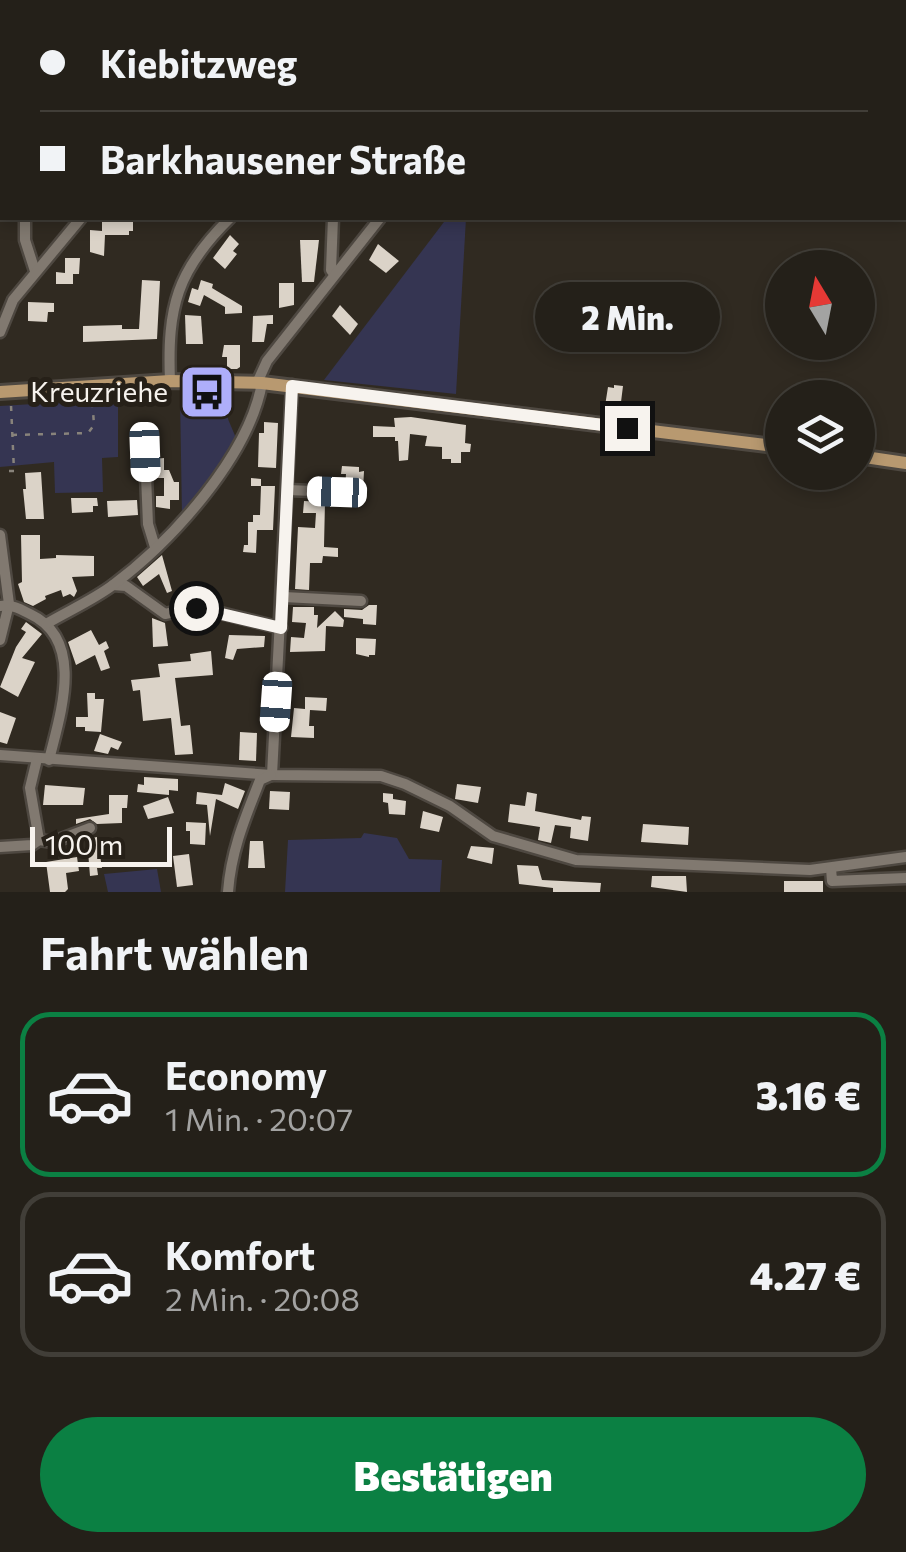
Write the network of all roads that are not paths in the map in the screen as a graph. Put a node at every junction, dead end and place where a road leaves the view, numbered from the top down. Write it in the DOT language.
graph roads {
  1 [pos="25,220"];
  2 [pos="78,220"];
  3 [pos="228,220"];
  4 [pos="332,220"];
  5 [pos="378,220"];
  6 [pos="35,271"];
  7 [pos="334,274"];
  8 [pos="0,332"];
  9 [pos="170,381"];
  10 [pos="260,383"];
  11 [pos="292,386"];
  12 [pos="0,392"];
  13 [pos="765,445"];
  14 [pos="145,452"];
  15 [pos="875,458"];
  16 [pos="906,463"];
  17 [pos="288,490"];
  18 [pos="337,492"];
  19 [pos="0,535"];
  20 [pos="155,547"];
  21 [pos="113,586"];
  22 [pos="284,597"];
  23 [pos="361,601"];
  24 [pos="4,605"];
  25 [pos="46,624"];
  26 [pos="281,628"];
  27 [pos="0,640"];
  28 [pos="0,755"];
  29 [pos="43,759"];
  30 [pos="272,775"];
  31 [pos="90,828"];
  32 [pos="40,840"];
  33 [pos="0,848"];
  34 [pos="906,858"];
  35 [pos="831,868"];
  36 [pos="906,878"];
  37 [pos="228,892"];
  1 -- 6 [label="street"];
  2 -- 6 [label="street"];
  3 -- 9 [label="street"];
  4 -- 7 [label="street"];
  5 -- 7 [label="street"];
  6 -- 8 [label="street"];
  7 -- 10 [label="street"];
  9 -- 10 [label="main road"];
  9 -- 12 [label="main road"];
  10 -- 11 [label="main road"];
  10 -- 20 [label="street"];
  11 -- 13 [label="main road"];
  11 -- 17 [label="street"];
  14 -- 20 [label="street"];
  15 -- 16 [label="main road"];
  17 -- 18 [label="street"];
  17 -- 22 [label="street"];
  19 -- 24 [label="street"];
  20 -- 21 [label="street"];
  21 -- 25 [label="street"];
  21 -- 26 [label="street"];
  22 -- 23 [label="street"];
  22 -- 26 [label="street"];
  24 -- 25 [label="street"];
  24 -- 27 [label="street"];
  25 -- 29 [label="street"];
  26 -- 30 [label="street"];
  28 -- 29 [label="street"];
  29 -- 30 [label="street"];
  29 -- 32 [label="street"];
  30 -- 35 [label="street"];
  30 -- 37 [label="street"];
  31 -- 32 [label="street"];
  32 -- 33 [label="street"];
  34 -- 35 [label="street"];
  35 -- 36 [label="street"];
}
